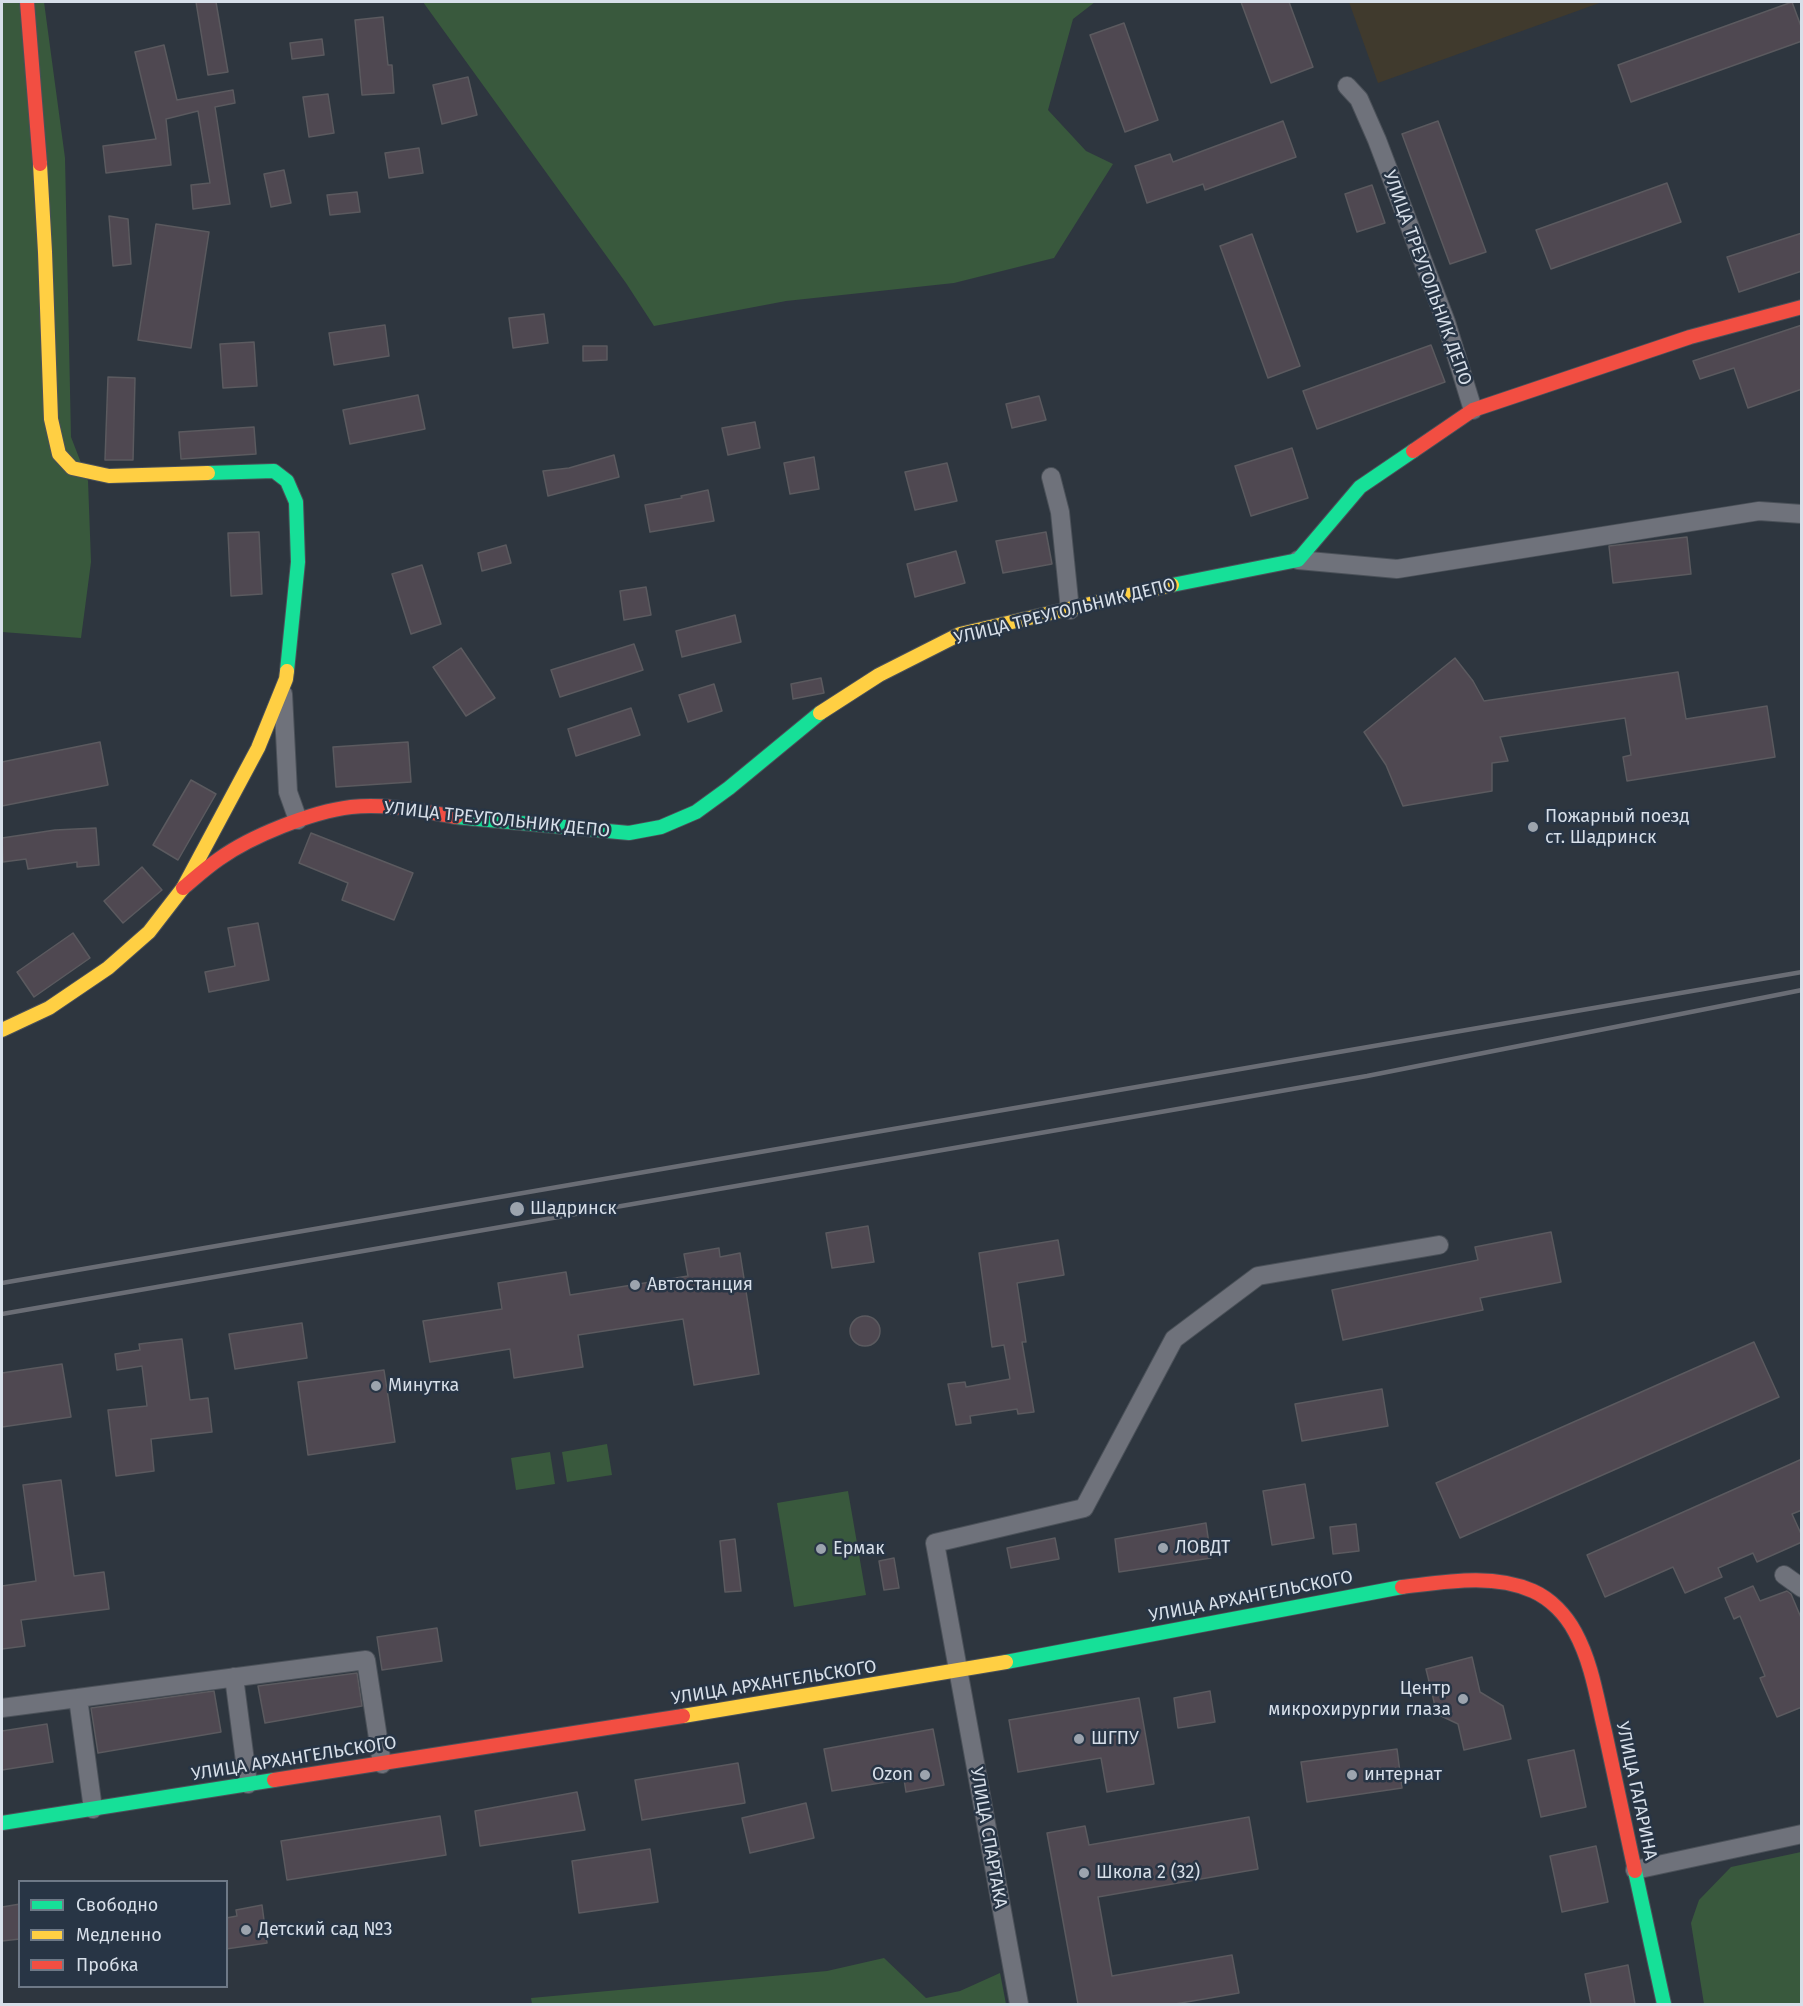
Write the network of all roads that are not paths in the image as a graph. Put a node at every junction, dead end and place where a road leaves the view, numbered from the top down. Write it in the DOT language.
graph roads {
  1 [pos="27,2"];
  2 [pos="1347,86"];
  3 [pos="1802,307"];
  4 [pos="1473,410"];
  5 [pos="1051,477"];
  6 [pos="1802,514"];
  7 [pos="1298,560"];
  8 [pos="1070,610"];
  9 [pos="283,686"];
  10 [pos="298,820"];
  11 [pos="183,888"];
  12 [pos="2,1030"];
  13 [pos="1439,1245"];
  14 [pos="1784,1575"];
  15 [pos="1802,1588"];
  16 [pos="1547,1598"];
  17 [pos="958,1671"];
  18 [pos="234,1677"];
  19 [pos="78,1698"];
  20 [pos="2,1708"];
  21 [pos="382,1764"];
  22 [pos="248,1784"];
  23 [pos="93,1809"];
  24 [pos="2,1823"];
  25 [pos="1802,1833"];
  26 [pos="1635,1870"];
  27 [pos="1019,2004"];
  28 [pos="1664,2004"];
  1 -- 9 [label="street"];
  2 -- 4 [label="street, УЛИЦА ТРЕУГОЛЬНИК ДЕПО"];
  3 -- 4 [label="street"];
  4 -- 7 [label="street, УЛИЦА ТРЕУГОЛЬНИК ДЕПО"];
  5 -- 8 [label="street"];
  6 -- 7 [label="street"];
  7 -- 8 [label="street, УЛИЦА ТРЕУГОЛЬНИК ДЕПО"];
  8 -- 10 [label="street, УЛИЦА ТРЕУГОЛЬНИК ДЕПО"];
  9 -- 10 [label="street"];
  9 -- 11 [label="street"];
  10 -- 11 [label="street, УЛИЦА ТРЕУГОЛЬНИК ДЕПО"];
  11 -- 12 [label="street"];
  13 -- 17 [label="street, УЛИЦА СПАРТАКА"];
  14 -- 15 [label="street"];
  16 -- 17 [label="street, УЛИЦА АРХАНГЕЛЬСКОГО"];
  16 -- 26 [label="street, УЛИЦА ГАГАРИНА"];
  17 -- 21 [label="street, УЛИЦА АРХАНГЕЛЬСКОГО"];
  17 -- 27 [label="street, УЛИЦА СПАРТАКА"];
  18 -- 19 [label="street"];
  18 -- 21 [label="street"];
  18 -- 22 [label="street"];
  19 -- 20 [label="street"];
  19 -- 23 [label="street"];
  21 -- 22 [label="street, УЛИЦА АРХАНГЕЛЬСКОГО"];
  22 -- 23 [label="street, УЛИЦА АРХАНГЕЛЬСКОГО"];
  23 -- 24 [label="street, УЛИЦА АРХАНГЕЛЬСКОГО"];
  25 -- 26 [label="street"];
  26 -- 28 [label="street, УЛИЦА ГАГАРИНА"];
}
